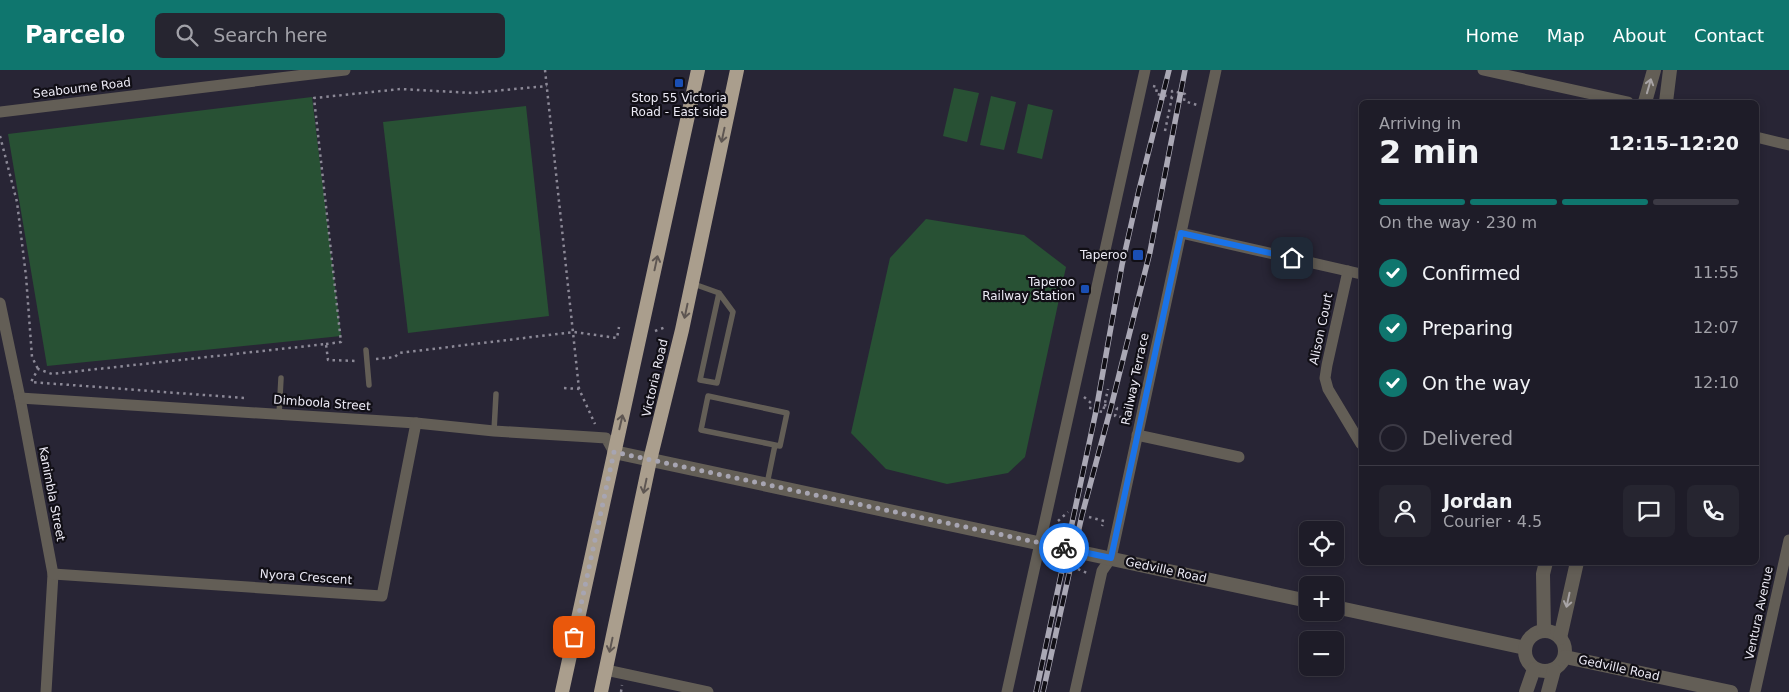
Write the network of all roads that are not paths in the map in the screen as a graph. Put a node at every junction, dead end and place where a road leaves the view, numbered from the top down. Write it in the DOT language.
graph roads {
  1 [pos="345,70"];
  2 [pos="698,70"];
  3 [pos="737,70"];
  4 [pos="1145,70"];
  5 [pos="1216,70"];
  6 [pos="1483,70"];
  7 [pos="1654,70"];
  8 [pos="1670,70"];
  9 [pos="1619,100"];
  10 [pos="1646,100"];
  11 [pos="1666,100"];
  12 [pos="0,112"];
  13 [pos="1759,138"];
  14 [pos="1789,145"];
  15 [pos="1181,233"];
  16 [pos="1348,271"];
  17 [pos="1359,274"];
  18 [pos="692,284"];
  19 [pos="719,293"];
  20 [pos="0,303"];
  21 [pos="366,350"];
  22 [pos="281,378"];
  23 [pos="369,385"];
  24 [pos="496,394"];
  25 [pos="20,398"];
  26 [pos="279,414"];
  27 [pos="416,423"];
  28 [pos="494,431"];
  29 [pos="1137,435"];
  30 [pos="1359,441"];
  31 [pos="775,445"];
  32 [pos="614,452"];
  33 [pos="1240,457"];
  34 [pos="650,460"];
  35 [pos="767,484"];
  36 [pos="1789,540"];
  37 [pos="1040,543"];
  38 [pos="1111,558"];
  39 [pos="1545,565"];
  40 [pos="1575,565"];
  41 [pos="53,574"];
  42 [pos="1299,599"];
  43 [pos="1344,609"];
  44 [pos="1544,631"];
  45 [pos="1560,638"];
  46 [pos="1525,648"];
  47 [pos="1565,656"];
  48 [pos="1534,669"];
  49 [pos="606,670"];
  50 [pos="1554,670"];
  51 [pos="46,692"];
  52 [pos="562,692"];
  53 [pos="601,692"];
  54 [pos="708,692"];
  55 [pos="1007,692"];
  56 [pos="1075,692"];
  57 [pos="1526,692"];
  58 [pos="1548,692"];
  59 [pos="1731,692"];
  60 [pos="1755,692"];
  1 -- 12 [label="street, Seabourne Road"];
  32 -- 2 [label="highway, Victoria Road, one-way"];
  3 -- 18 [label="highway, Victoria Road, one-way"];
  4 -- 37 [label="street"];
  5 -- 15 [label="street, Railway Terrace"];
  6 -- 9 [label="street"];
  10 -- 7 [label="street, one-way"];
  8 -- 11 [label="street"];
  13 -- 14 [label="street"];
  15 -- 16 [label="street"];
  15 -- 29 [label="street, Railway Terrace"];
  16 -- 17 [label="street"];
  16 -- 30 [label="street, Alison Court"];
  18 -- 19 [label="lane"];
  18 -- 34 [label="highway, Victoria Road, one-way"];
  19 -- 19 [label="lane"];
  20 -- 25 [label="street, Kanimbla Street"];
  21 -- 23 [label="lane"];
  22 -- 26 [label="lane"];
  24 -- 28 [label="lane"];
  25 -- 26 [label="street, Dimboola Street"];
  25 -- 41 [label="street, Kanimbla Street"];
  26 -- 27 [label="street, Dimboola Street"];
  27 -- 28 [label="street, Dimboola Street"];
  27 -- 41 [label="street, Nyora Crescent"];
  28 -- 32 [label="street, Dimboola Street"];
  29 -- 33 [label="street"];
  29 -- 38 [label="street, Railway Terrace"];
  31 -- 31 [label="lane"];
  31 -- 35 [label="lane"];
  32 -- 34 [label="street, Gedville Road"];
  32 -- 52 [label="highway, Victoria Road"];
  34 -- 35 [label="street, Gedville Road"];
  34 -- 49 [label="highway, Victoria Road, one-way"];
  35 -- 37 [label="street, Gedville Road"];
  36 -- 60 [label="street, Ventura Avenue"];
  37 -- 38 [label="street, Gedville Road"];
  37 -- 55 [label="street"];
  38 -- 42 [label="street, Gedville Road"];
  38 -- 56 [label="street, Railway Terrace"];
  39 -- 44 [label="street"];
  40 -- 45 [label="street, one-way"];
  41 -- 51 [label="street, Kanimbla Street"];
  43 -- 46 [label="street"];
  44 -- 45 [label="street"];
  44 -- 46 [label="street"];
  45 -- 47 [label="street"];
  46 -- 48 [label="street"];
  47 -- 50 [label="street"];
  47 -- 59 [label="street, Gedville Road"];
  48 -- 50 [label="street"];
  48 -- 57 [label="street"];
  49 -- 53 [label="highway, Victoria Road"];
  49 -- 54 [label="street"];
  50 -- 58 [label="street"];
}
